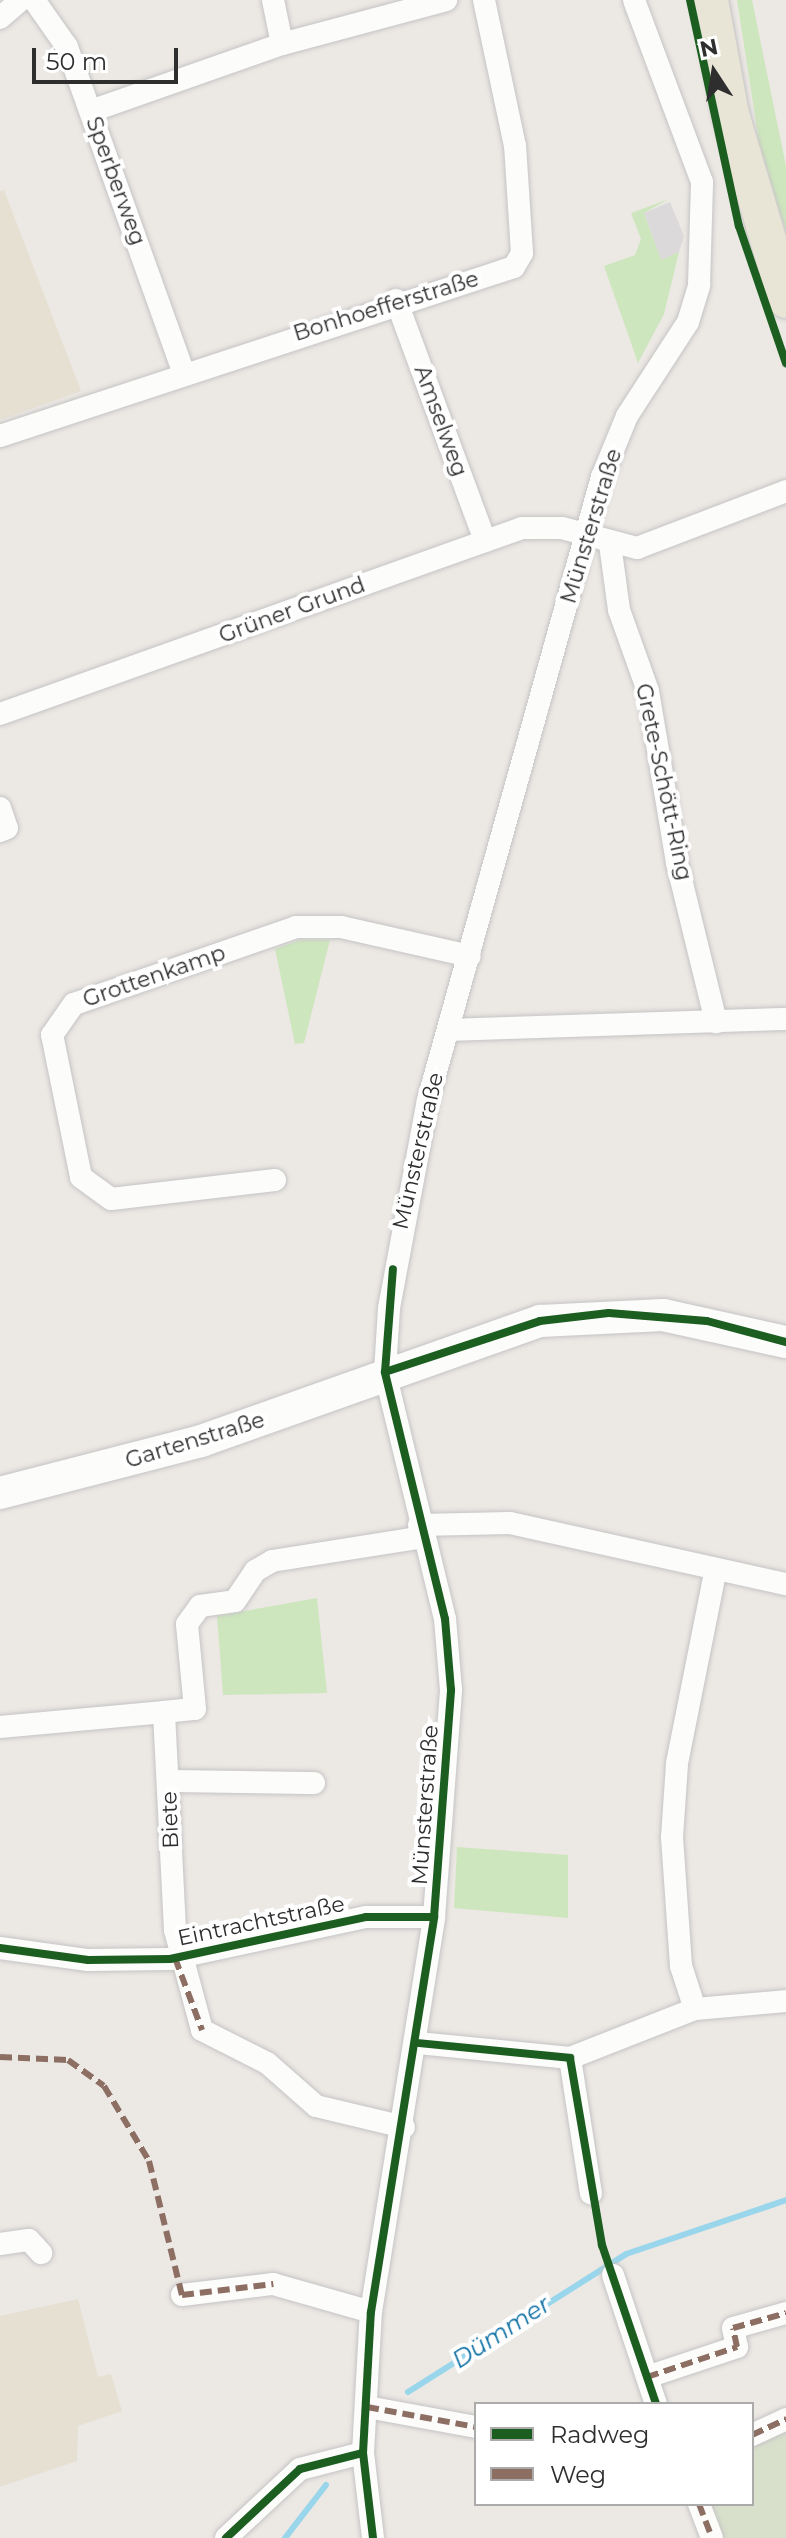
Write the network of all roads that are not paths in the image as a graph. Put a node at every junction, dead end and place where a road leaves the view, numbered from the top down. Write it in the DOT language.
graph roads {
  1 [pos="21,0"];
  2 [pos="34,0"];
  3 [pos="273,0"];
  4 [pos="446,0"];
  5 [pos="484,0"];
  6 [pos="634,0"];
  7 [pos="710,0"];
  8 [pos="0,18"];
  9 [pos="282,44"];
  10 [pos="91,111"];
  11 [pos="396,300"];
  12 [pos="786,300"];
  13 [pos="183,371"];
  14 [pos="0,436"];
  15 [pos="786,491"];
  16 [pos="586,534"];
  17 [pos="485,541"];
  18 [pos="610,544"];
  19 [pos="0,714"];
  20 [pos="0,808"];
  21 [pos="0,831"];
  22 [pos="470,956"];
  23 [pos="786,1019"];
  24 [pos="716,1022"];
  25 [pos="450,1030"];
  26 [pos="275,1180"];
  27 [pos="786,1342"];
  28 [pos="385,1372"];
  29 [pos="0,1493"];
  30 [pos="421,1531"];
  31 [pos="715,1573"];
  32 [pos="786,1584"];
  33 [pos="164,1712"];
  34 [pos="0,1727"];
  35 [pos="168,1781"];
  36 [pos="314,1783"];
  37 [pos="434,1917"];
  38 [pos="0,1948"];
  39 [pos="180,1958"];
  40 [pos="786,2001"];
  41 [pos="695,2009"];
  42 [pos="418,2043"];
  43 [pos="570,2058"];
  44 [pos="404,2127"];
  45 [pos="591,2193"];
  46 [pos="0,2244"];
  47 [pos="41,2253"];
  48 [pos="613,2275"];
  49 [pos="182,2295"];
  50 [pos="371,2312"];
  51 [pos="786,2313"];
  52 [pos="647,2377"];
  53 [pos="655,2402"];
  54 [pos="367,2407"];
  55 [pos="786,2419"];
  56 [pos="474,2427"];
  57 [pos="754,2434"];
  58 [pos="363,2453"];
  59 [pos="700,2506"];
  60 [pos="226,2538"];
  61 [pos="373,2538"];
  62 [pos="712,2538"];
  1 -- 8 [label="street"];
  2 -- 10 [label="street, Sperberweg"];
  3 -- 9 [label="street"];
  4 -- 9 [label="street"];
  5 -- 11 [label="street, Bonhoefferstraße"];
  6 -- 16 [label="street, Münsterstraße"];
  7 -- 12 [label="main road"];
  9 -- 10 [label="street"];
  10 -- 13 [label="street, Sperberweg"];
  11 -- 13 [label="street, Bonhoefferstraße"];
  11 -- 17 [label="street, Amselweg"];
  13 -- 14 [label="street, Bonhoefferstraße"];
  15 -- 18 [label="street"];
  16 -- 17 [label="street, Grüner Grund"];
  16 -- 18 [label="street"];
  16 -- 22 [label="street, Münsterstraße"];
  17 -- 19 [label="street, Grüner Grund"];
  18 -- 24 [label="street, Grete-Schött-Ring"];
  20 -- 21 [label="street"];
  22 -- 25 [label="street, Münsterstraße"];
  22 -- 26 [label="street, Grottenkamp"];
  23 -- 24 [label="street"];
  24 -- 25 [label="street"];
  25 -- 28 [label="street, Münsterstraße"];
  27 -- 28 [label="street, Gartenstraße"];
  28 -- 29 [label="street, Gartenstraße"];
  28 -- 30 [label="street, Münsterstraße"];
  30 -- 31 [label="street"];
  30 -- 33 [label="street"];
  30 -- 37 [label="street, Münsterstraße"];
  31 -- 32 [label="street"];
  31 -- 41 [label="street"];
  33 -- 34 [label="street"];
  33 -- 35 [label="street"];
  35 -- 36 [label="street, Biete"];
  35 -- 39 [label="street, Biete"];
  37 -- 39 [label="street, Eintrachtstraße"];
  37 -- 42 [label="street, Münsterstraße"];
  38 -- 39 [label="street, Eintrachtstraße"];
  39 -- 44 [label="street, Biete"];
  40 -- 41 [label="street"];
  41 -- 43 [label="street"];
  42 -- 43 [label="street"];
  42 -- 44 [label="street, Münsterstraße"];
  43 -- 45 [label="street"];
  44 -- 50 [label="street, Münsterstraße"];
  46 -- 47 [label="street"];
  48 -- 52 [label="street"];
  49 -- 50 [label="street"];
  50 -- 54 [label="street, Münsterstraße"];
  51 -- 52 [label="street"];
  52 -- 53 [label="street"];
  54 -- 56 [label="street"];
  54 -- 58 [label="street, Münsterstraße"];
  55 -- 57 [label="street"];
  58 -- 60 [label="street"];
  58 -- 61 [label="street, Münsterstraße"];
  59 -- 62 [label="street"];
}
